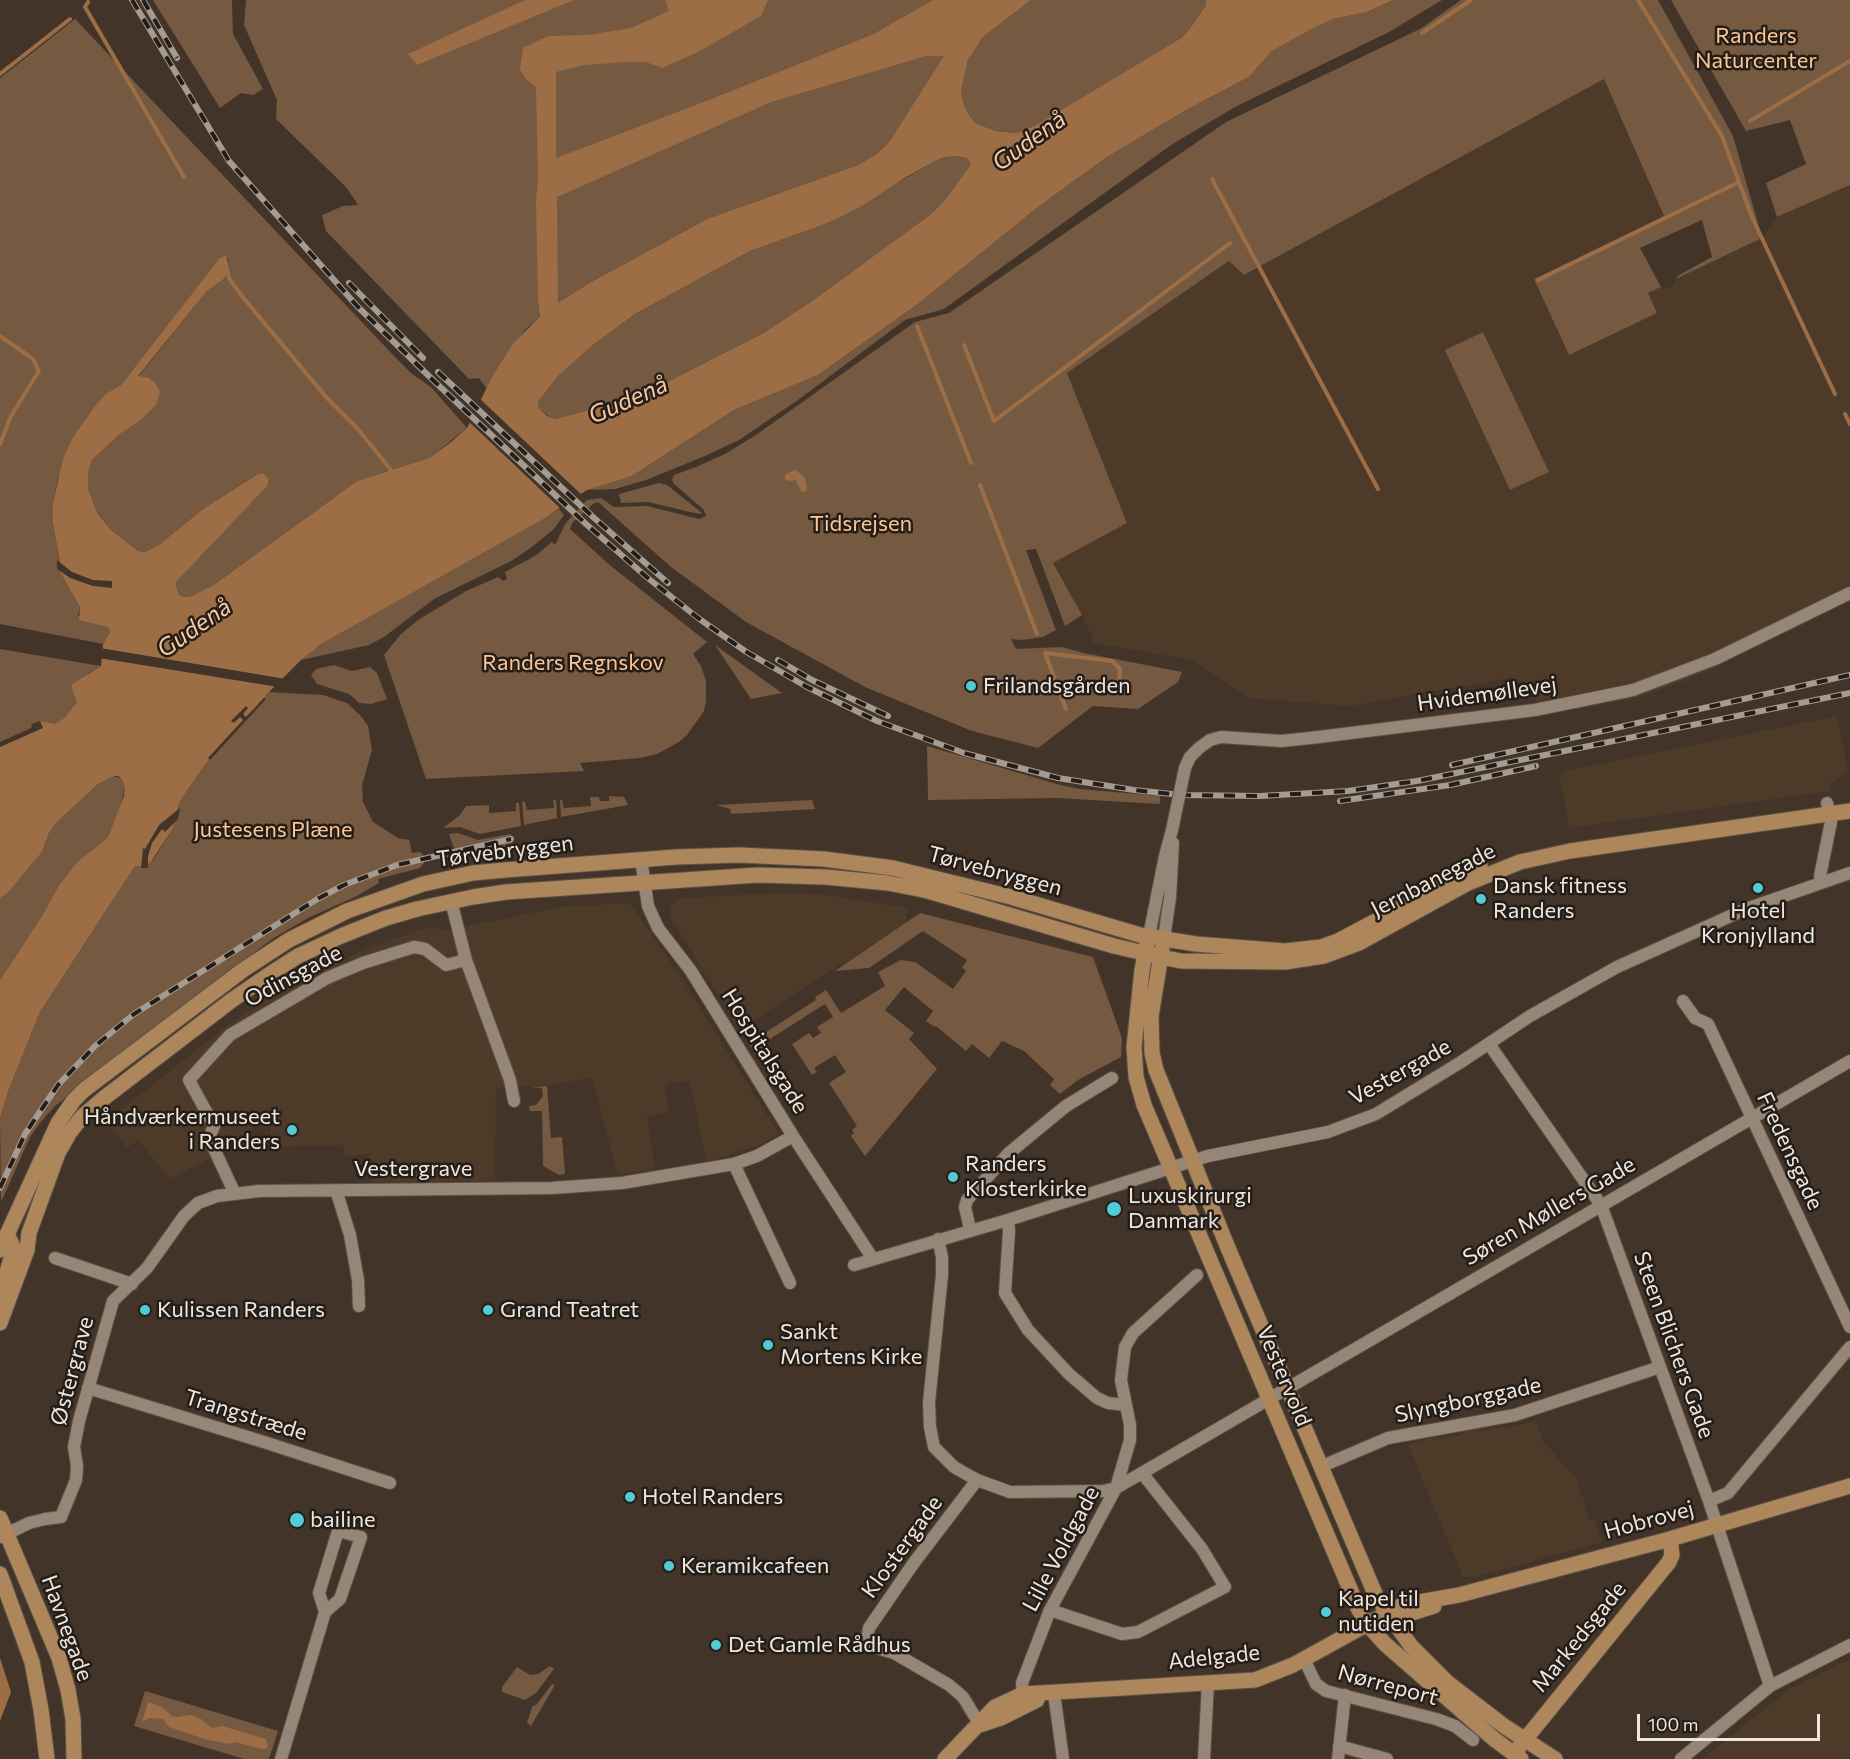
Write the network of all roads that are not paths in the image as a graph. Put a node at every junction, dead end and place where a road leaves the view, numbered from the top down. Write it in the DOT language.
graph roads {
  1 [pos="1850,593"];
  2 [pos="1850,800"];
  3 [pos="1828,808"];
  4 [pos="1850,811"];
  5 [pos="641,859"];
  6 [pos="1850,873"];
  7 [pos="644,882"];
  8 [pos="1822,882"];
  9 [pos="451,901"];
  10 [pos="1157,937"];
  11 [pos="1144,954"];
  12 [pos="1161,957"];
  13 [pos="466,960"];
  14 [pos="1683,1001"];
  15 [pos="1489,1044"];
  16 [pos="1850,1061"];
  17 [pos="1112,1078"];
  18 [pos="514,1101"];
  19 [pos="1752,1119"];
  20 [pos="793,1136"];
  21 [pos="1192,1161"];
  22 [pos="734,1164"];
  23 [pos="1170,1168"];
  24 [pos="336,1190"];
  25 [pos="235,1194"];
  26 [pos="1601,1204"];
  27 [pos="1008,1220"];
  28 [pos="970,1229"];
  29 [pos="29,1233"];
  30 [pos="938,1239"];
  31 [pos="4,1242"];
  32 [pos="55,1258"];
  33 [pos="873,1259"];
  34 [pos="854,1265"];
  35 [pos="1197,1275"];
  36 [pos="790,1282"];
  37 [pos="132,1284"];
  38 [pos="0,1296"];
  39 [pos="359,1306"];
  40 [pos="0,1323"];
  41 [pos="1850,1327"];
  42 [pos="1850,1347"];
  43 [pos="1660,1367"];
  44 [pos="88,1388"];
  45 [pos="1287,1388"];
  46 [pos="1269,1398"];
  47 [pos="1125,1405"];
  48 [pos="1320,1467"];
  49 [pos="1142,1473"];
  50 [pos="977,1480"];
  51 [pos="390,1484"];
  52 [pos="1850,1486"];
  53 [pos="1116,1488"];
  54 [pos="1708,1501"];
  55 [pos="0,1518"];
  56 [pos="1717,1525"];
  57 [pos="3,1535"];
  58 [pos="1670,1539"];
  59 [pos="0,1574"];
  60 [pos="1050,1610"];
  61 [pos="325,1612"];
  62 [pos="1389,1617"];
  63 [pos="1368,1625"];
  64 [pos="1850,1645"];
  65 [pos="1304,1659"];
  66 [pos="1208,1683"];
  67 [pos="1770,1686"];
  68 [pos="1054,1693"];
  69 [pos="1345,1695"];
  70 [pos="1024,1700"];
  71 [pos="980,1725"];
  72 [pos="1473,1740"];
  73 [pos="1525,1740"];
  74 [pos="1339,1753"];
  75 [pos="1514,1757"];
  76 [pos="47,1759"];
  77 [pos="74,1759"];
  78 [pos="281,1759"];
  79 [pos="945,1759"];
  80 [pos="1063,1759"];
  81 [pos="1204,1759"];
  82 [pos="1387,1759"];
  83 [pos="1555,1759"];
  84 [pos="1681,1759"];
  1 -- 10 [label="street, Hvidemøllevej, bridge"];
  2 -- 3 [label="main road, Jernbanegade"];
  3 -- 4 [label="main road, Jernbanegade"];
  3 -- 8 [label="street"];
  3 -- 10 [label="main road, Jernbanegade"];
  3 -- 12 [label="main road, Jernbanegade"];
  5 -- 7 [label="street, Hospitalsgade"];
  5 -- 10 [label="main road, Tørvebryggen"];
  5 -- 31 [label="main road, Tørvebryggen"];
  6 -- 8 [label="street, Vestergade"];
  7 -- 9 [label="main road, Tørvebryggen"];
  7 -- 11 [label="main road, Tørvebryggen"];
  7 -- 20 [label="street, Hospitalsgade"];
  8 -- 15 [label="street, Vestergade"];
  9 -- 13 [label="street"];
  9 -- 29 [label="main road, Tørvebryggen"];
  10 -- 11 [label="main road, Vestervold"];
  10 -- 12 [label="main road, Vestervold"];
  11 -- 12 [label="main road, Jernbanegade"];
  11 -- 23 [label="main road, Vestervold"];
  12 -- 21 [label="main road, Vestervold"];
  13 -- 18 [label="street"];
  13 -- 25 [label="street, Odinsgade"];
  14 -- 19 [label="street, Fredensgade"];
  15 -- 21 [label="street, Vestergade"];
  15 -- 26 [label="street, Steen Blichers Gade"];
  16 -- 19 [label="street, Søren Møllers Gade"];
  17 -- 28 [label="street"];
  19 -- 26 [label="street, Søren Møllers Gade"];
  19 -- 41 [label="street, Fredensgade"];
  20 -- 22 [label="street, Vestergrave"];
  20 -- 33 [label="street, Hospitalsgade"];
  21 -- 23 [label="street, Vestergade"];
  21 -- 45 [label="main road, Vestervold"];
  22 -- 24 [label="street, Vestergrave"];
  22 -- 36 [label="street"];
  23 -- 27 [label="street, Vestergade"];
  23 -- 46 [label="main road, Vestervold"];
  24 -- 25 [label="street, Vestergrave"];
  24 -- 39 [label="street"];
  25 -- 37 [label="street, Vestergrave"];
  26 -- 43 [label="street, Steen Blichers Gade"];
  26 -- 45 [label="street, Søren Møllers Gade"];
  27 -- 28 [label="street, Vestergade"];
  27 -- 47 [label="street"];
  28 -- 30 [label="street, Vestergade"];
  29 -- 31 [label="main road"];
  29 -- 40 [label="main road"];
  30 -- 33 [label="street, Vestergade"];
  30 -- 50 [label="street"];
  31 -- 38 [label="main road, Tørvebryggen"];
  32 -- 37 [label="street"];
  33 -- 34 [label="street, Vestergade"];
  35 -- 47 [label="street"];
  37 -- 44 [label="street, Østergrave"];
  42 -- 54 [label="street"];
  43 -- 48 [label="street, Slyngborggade"];
  43 -- 54 [label="street, Steen Blichers Gade"];
  44 -- 51 [label="street, Trangstræde"];
  44 -- 57 [label="street, Østergrave"];
  45 -- 46 [label="street, Søren Møllers Gade"];
  45 -- 48 [label="main road, Vestervold"];
  46 -- 49 [label="street, Lille Voldgade"];
  46 -- 63 [label="main road, Vestervold"];
  47 -- 53 [label="street"];
  48 -- 62 [label="main road, Vestervold"];
  49 -- 53 [label="street, Lille Voldgade"];
  49 -- 60 [label="street"];
  50 -- 53 [label="street"];
  50 -- 71 [label="street, Klostergade"];
  52 -- 56 [label="main road, Hobrovej"];
  53 -- 60 [label="street, Lille Voldgade"];
  54 -- 56 [label="street, Steen Blichers Gade"];
  55 -- 57 [label="main road, Havnegade"];
  56 -- 58 [label="main road, Hobrovej"];
  56 -- 67 [label="street, Steen Blichers Gade"];
  57 -- 77 [label="main road, Havnegade"];
  58 -- 62 [label="main road, Hobrovej"];
  58 -- 73 [label="main road, Markedsgade"];
  59 -- 76 [label="main road, Havnegade"];
  60 -- 70 [label="street, Lille Voldgade"];
  61 -- 61 [label="street"];
  61 -- 78 [label="street"];
  62 -- 63 [label="main road, Hobrovej"];
  62 -- 73 [label="main road, Vestervold"];
  63 -- 65 [label="main road, Adelgade"];
  63 -- 75 [label="main road, Vestervold"];
  64 -- 67 [label="street"];
  65 -- 66 [label="main road, Adelgade"];
  65 -- 69 [label="street, Nørreport"];
  66 -- 68 [label="main road, Adelgade"];
  66 -- 81 [label="street"];
  67 -- 84 [label="street"];
  68 -- 70 [label="main road, Adelgade"];
  68 -- 80 [label="street"];
  69 -- 72 [label="street, Nørreport"];
  69 -- 74 [label="street"];
  70 -- 71 [label="main road"];
  71 -- 79 [label="main road"];
  73 -- 75 [label="main road, Markedsgade"];
  73 -- 83 [label="main road, Vestervold"];
  74 -- 82 [label="street"];
}
